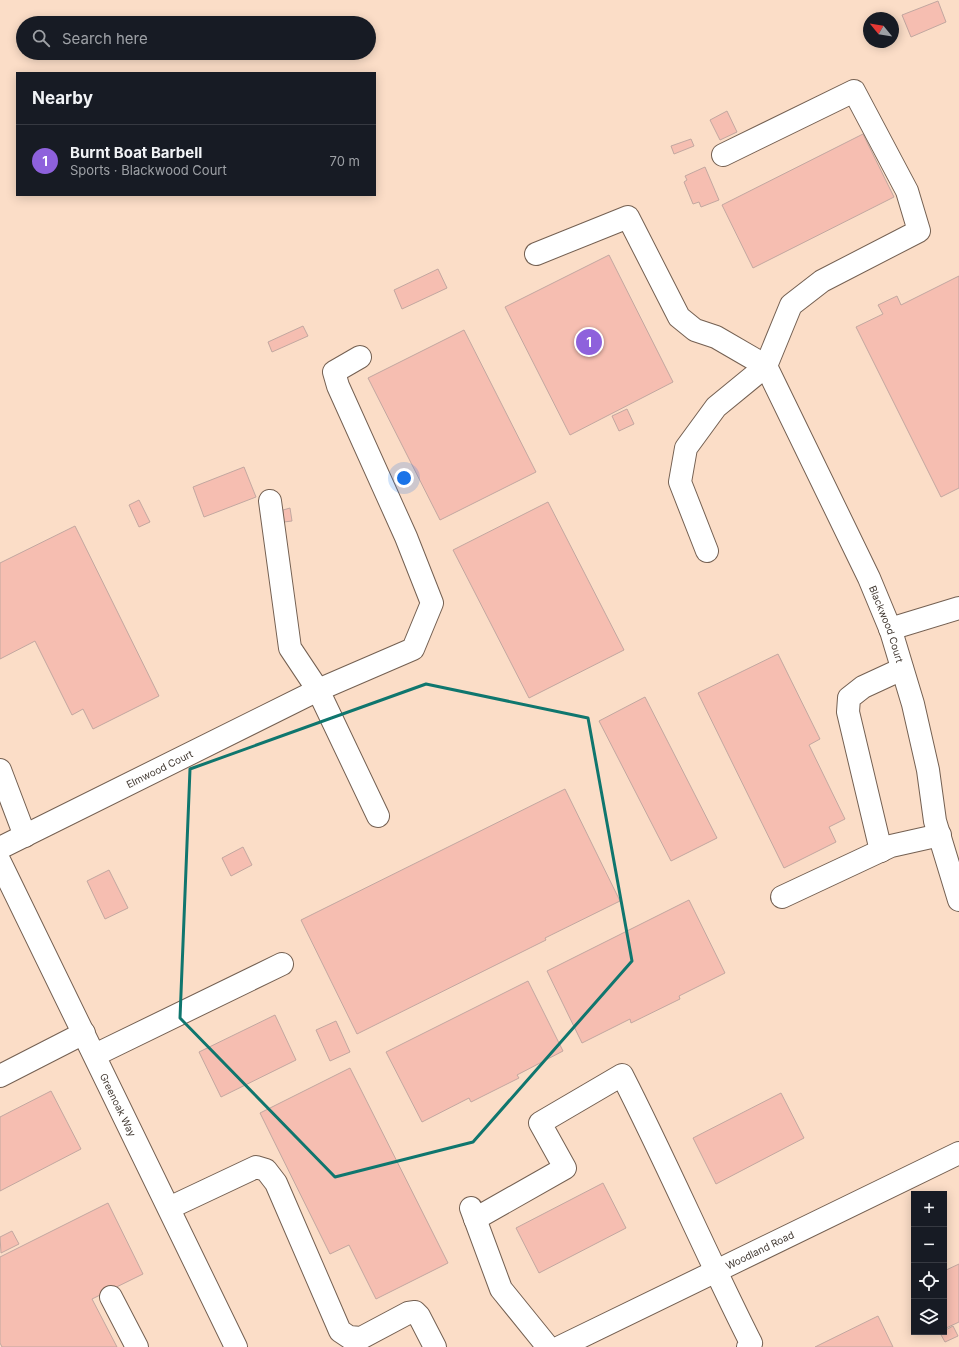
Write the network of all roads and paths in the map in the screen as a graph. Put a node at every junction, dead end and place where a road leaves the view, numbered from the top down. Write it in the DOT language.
graph roads {
  1 [pos="723,155"];
  2 [pos="536,254"];
  3 [pos="360,357"];
  4 [pos="766,366"];
  5 [pos="270,501"];
  6 [pos="707,551"];
  7 [pos="959,608"];
  8 [pos="890,629"];
  9 [pos="902,669"];
  10 [pos="318,690"];
  11 [pos="0,770"];
  12 [pos="378,816"];
  13 [pos="940,835"];
  14 [pos="25,836"];
  15 [pos="0,848"];
  16 [pos="881,851"];
  17 [pos="0,862"];
  18 [pos="782,897"];
  19 [pos="959,900"];
  20 [pos="282,964"];
  21 [pos="84,1033"];
  22 [pos="95,1055"];
  23 [pos="0,1076"];
  24 [pos="959,1153"];
  25 [pos="169,1208"];
  26 [pos="715,1272"];
  27 [pos="111,1298"];
  28 [pos="137,1347"];
  29 [pos="236,1347"];
  30 [pos="435,1347"];
  31 [pos="548,1347"];
  32 [pos="560,1347"];
  33 [pos="748,1347"];
  1 -- 4 [label="street"];
  2 -- 4 [label="street"];
  3 -- 10 [label="street, Elmwood Court"];
  4 -- 6 [label="street"];
  4 -- 8 [label="street, Blackwood Court"];
  5 -- 10 [label="street"];
  7 -- 8 [label="street"];
  8 -- 9 [label="street, Blackwood Court"];
  9 -- 13 [label="street, Blackwood Court"];
  9 -- 16 [label="street"];
  10 -- 12 [label="street"];
  10 -- 14 [label="street, Elmwood Court"];
  11 -- 14 [label="street"];
  13 -- 16 [label="street"];
  13 -- 19 [label="street, Blackwood Court"];
  14 -- 15 [label="street, Elmwood Court"];
  16 -- 18 [label="street"];
  17 -- 21 [label="street, Greenoak Way"];
  20 -- 22 [label="street"];
  21 -- 22 [label="street, Greenoak Way"];
  21 -- 23 [label="street"];
  22 -- 25 [label="street, Greenoak Way"];
  24 -- 26 [label="street, Woodland Road"];
  25 -- 29 [label="street, Greenoak Way"];
  25 -- 30 [label="street"];
  26 -- 31 [label="street"];
  26 -- 32 [label="street, Woodland Road"];
  26 -- 33 [label="street"];
  27 -- 28 [label="street"];
}
